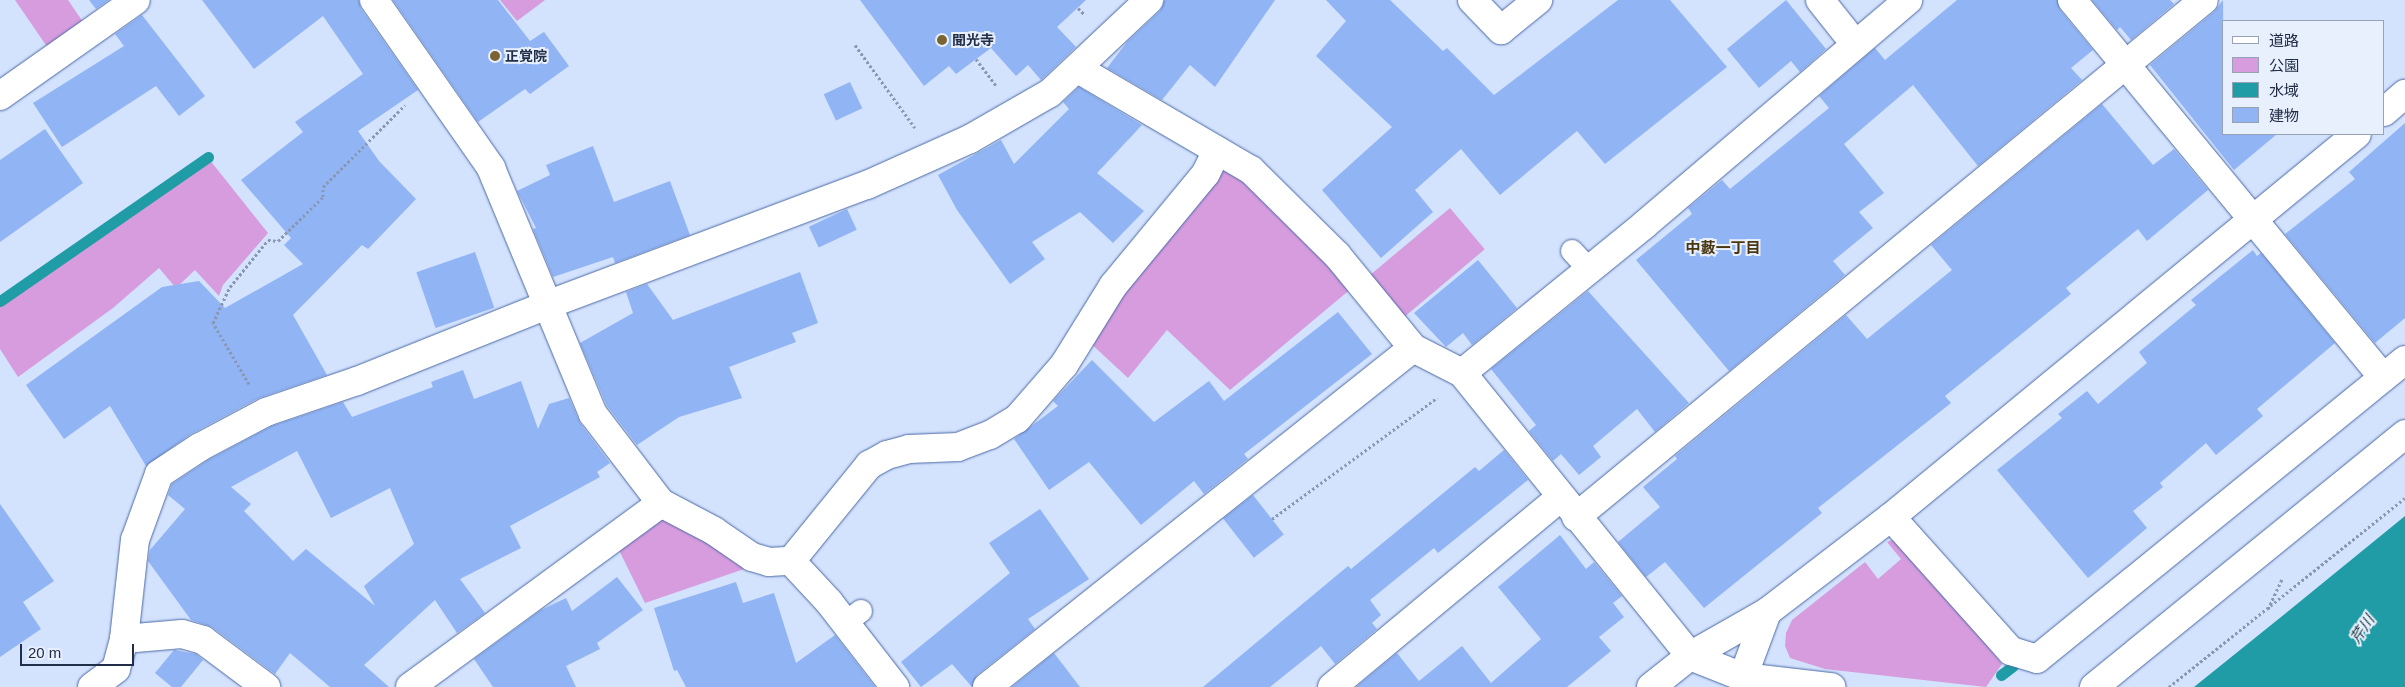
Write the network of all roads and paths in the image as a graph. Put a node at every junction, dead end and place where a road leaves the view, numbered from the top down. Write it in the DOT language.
graph roads {
  1 [pos="136,0"];
  2 [pos="374,0"];
  3 [pos="1149,0"];
  4 [pos="1472,0"];
  5 [pos="1538,0"];
  6 [pos="1820,0"];
  7 [pos="1908,0"];
  8 [pos="2072,0"];
  9 [pos="2204,0"];
  10 [pos="1855,44"];
  11 [pos="855,45"];
  12 [pos="2125,65"];
  13 [pos="1078,69"];
  14 [pos="434,84"];
  15 [pos="2405,94"];
  16 [pos="0,96"];
  17 [pos="2385,111"];
  18 [pos="2357,135"];
  19 [pos="1217,150"];
  20 [pos="935,154"];
  21 [pos="2252,221"];
  22 [pos="547,305"];
  23 [pos="1413,348"];
  24 [pos="2405,360"];
  25 [pos="2378,371"];
  26 [pos="1462,373"];
  27 [pos="266,412"];
  28 [pos="2405,434"];
  29 [pos="2405,498"];
  30 [pos="661,504"];
  31 [pos="1568,507"];
  32 [pos="1891,517"];
  33 [pos="1272,519"];
  34 [pos="791,561"];
  35 [pos="2283,577"];
  36 [pos="1767,612"];
  37 [pos="2266,612"];
  38 [pos="124,639"];
  39 [pos="1690,656"];
  40 [pos="120,678"];
  41 [pos="1746,682"];
  42 [pos="92,687"];
  43 [pos="266,687"];
  44 [pos="410,687"];
  45 [pos="895,687"];
  46 [pos="987,687"];
  47 [pos="1332,687"];
  48 [pos="1651,687"];
  49 [pos="1831,687"];
  50 [pos="2094,687"];
  51 [pos="2170,687"];
  1 -- 16 [label="street"];
  2 -- 14 [label="street"];
  3 -- 13 [label="street"];
  4 -- 5 [label="street"];
  6 -- 10 [label="street"];
  7 -- 10 [label="street"];
  8 -- 12 [label="street"];
  9 -- 12 [label="street"];
  10 -- 26 [label="street"];
  11 -- 20 [label="path"];
  12 -- 21 [label="street"];
  12 -- 31 [label="street"];
  13 -- 19 [label="street"];
  13 -- 20 [label="street"];
  14 -- 22 [label="street"];
  14 -- 27 [label="path"];
  15 -- 17 [label="street"];
  18 -- 21 [label="street"];
  19 -- 23 [label="street"];
  19 -- 34 [label="street"];
  20 -- 22 [label="street"];
  21 -- 25 [label="street"];
  21 -- 32 [label="street"];
  22 -- 27 [label="street"];
  22 -- 30 [label="street"];
  23 -- 26 [label="street"];
  23 -- 46 [label="street"];
  24 -- 25 [label="street"];
  25 -- 32 [label="street"];
  26 -- 31 [label="street"];
  26 -- 33 [label="path"];
  27 -- 38 [label="street"];
  28 -- 50 [label="street"];
  29 -- 37 [label="path"];
  30 -- 34 [label="street"];
  30 -- 44 [label="street"];
  31 -- 39 [label="street"];
  31 -- 47 [label="street"];
  32 -- 36 [label="street"];
  34 -- 45 [label="street"];
  35 -- 37 [label="path"];
  36 -- 39 [label="street"];
  36 -- 41 [label="street"];
  37 -- 51 [label="path"];
  38 -- 40 [label="street"];
  38 -- 43 [label="street"];
  39 -- 41 [label="street"];
  39 -- 48 [label="street"];
  40 -- 42 [label="street"];
  41 -- 49 [label="street"];
}
